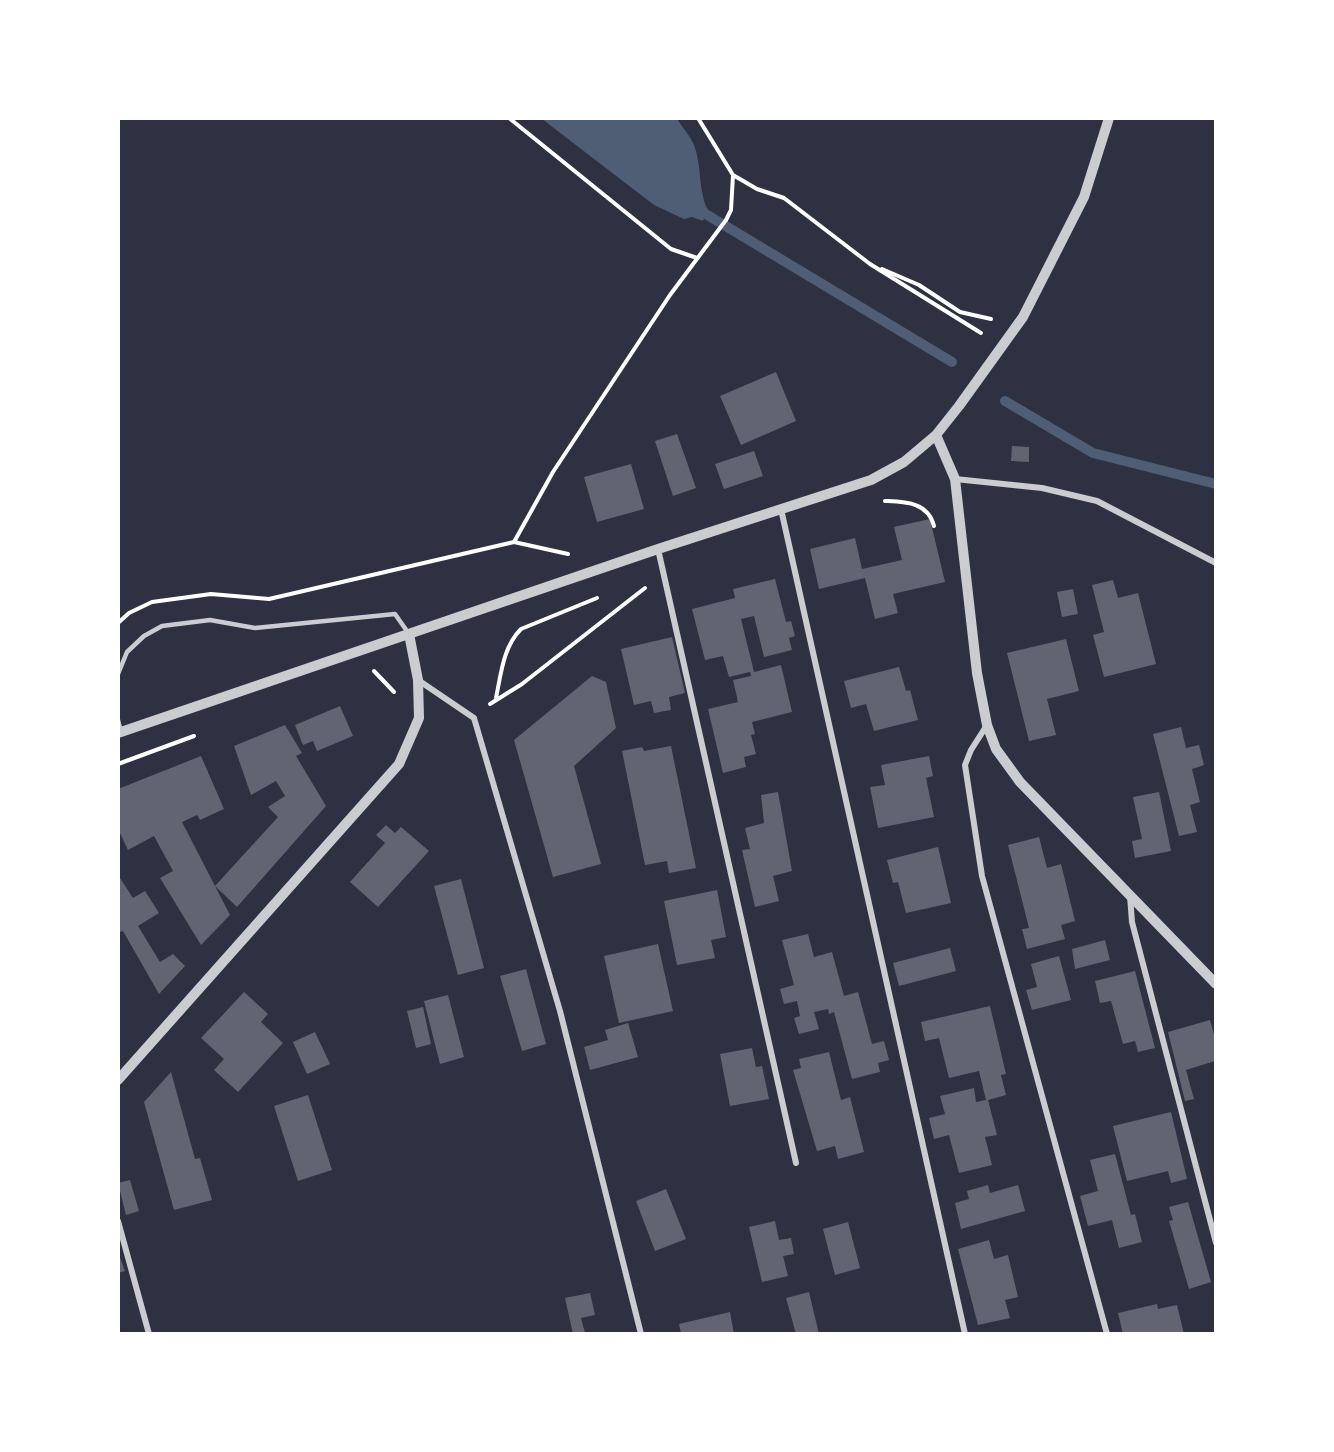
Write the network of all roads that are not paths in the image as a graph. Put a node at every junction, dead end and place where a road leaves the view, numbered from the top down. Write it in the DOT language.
graph roads {
  1 [pos="1109,118"];
  2 [pos="936,435"];
  3 [pos="955,479"];
  4 [pos="782,509"];
  5 [pos="658,549"];
  6 [pos="1215,563"];
  7 [pos="409,634"];
  8 [pos="118,674"];
  9 [pos="418,680"];
  10 [pos="118,720"];
  11 [pos="987,725"];
  12 [pos="120,733"];
  13 [pos="1130,895"];
  14 [pos="1215,984"];
  15 [pos="118,1080"];
  16 [pos="796,1163"];
  17 [pos="118,1221"];
  18 [pos="1215,1243"];
  19 [pos="149,1334"];
  20 [pos="641,1334"];
  21 [pos="965,1334"];
  22 [pos="1107,1334"];
  1 -- 2 [label="street"];
  2 -- 3 [label="street"];
  2 -- 4 [label="street"];
  3 -- 6 [label="street"];
  3 -- 11 [label="street"];
  4 -- 5 [label="street"];
  4 -- 21 [label="street"];
  5 -- 7 [label="street"];
  5 -- 16 [label="street"];
  7 -- 8 [label="lane"];
  7 -- 9 [label="street"];
  7 -- 12 [label="street"];
  9 -- 15 [label="street"];
  9 -- 20 [label="street"];
  10 -- 12 [label="lane"];
  11 -- 13 [label="street"];
  11 -- 22 [label="street"];
  13 -- 14 [label="street"];
  13 -- 18 [label="street"];
  17 -- 19 [label="street"];
}
